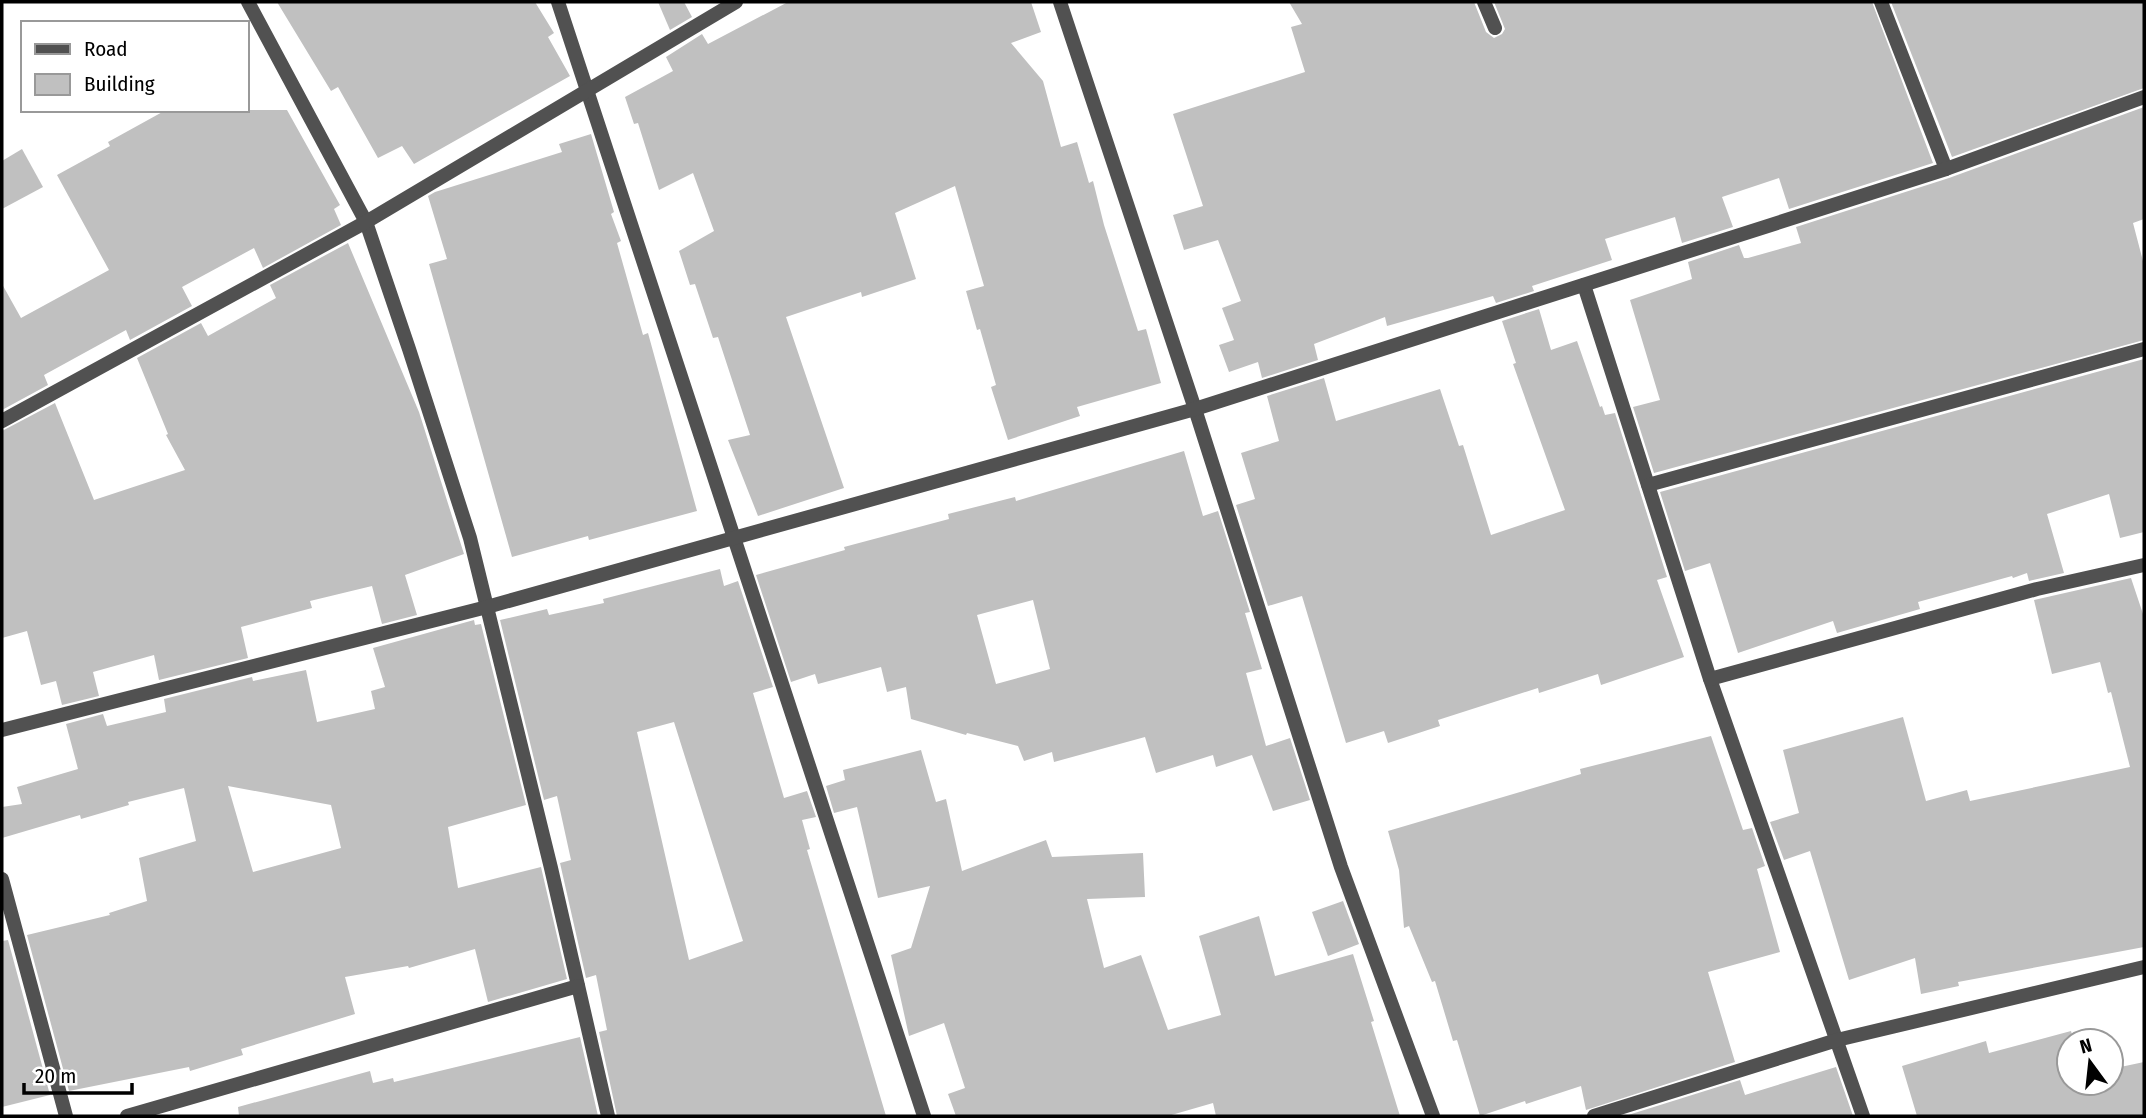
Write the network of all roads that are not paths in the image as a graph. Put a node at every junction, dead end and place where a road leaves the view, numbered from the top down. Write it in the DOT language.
graph roads {
  1 [pos="248,2"];
  2 [pos="558,2"];
  3 [pos="736,2"];
  4 [pos="1060,2"];
  5 [pos="1484,2"];
  6 [pos="1881,2"];
  7 [pos="1494,28"];
  8 [pos="589,89"];
  9 [pos="2144,97"];
  10 [pos="1946,169"];
  11 [pos="366,222"];
  12 [pos="1584,285"];
  13 [pos="2144,349"];
  14 [pos="1195,409"];
  15 [pos="2,421"];
  16 [pos="1648,485"];
  17 [pos="733,537"];
  18 [pos="2144,565"];
  19 [pos="487,607"];
  20 [pos="1710,679"];
  21 [pos="2,730"];
  22 [pos="3,884"];
  23 [pos="2144,967"];
  24 [pos="578,986"];
  25 [pos="1837,1040"];
  26 [pos="66,1116"];
  27 [pos="127,1116"];
  28 [pos="608,1116"];
  29 [pos="924,1116"];
  30 [pos="1433,1116"];
  31 [pos="1594,1116"];
  32 [pos="1863,1116"];
  1 -- 11 [label="street"];
  2 -- 8 [label="street"];
  3 -- 8 [label="street"];
  4 -- 14 [label="street"];
  5 -- 7 [label="street"];
  6 -- 10 [label="street"];
  8 -- 11 [label="street"];
  8 -- 17 [label="street"];
  9 -- 10 [label="street"];
  10 -- 12 [label="street"];
  11 -- 15 [label="street"];
  11 -- 19 [label="street"];
  12 -- 14 [label="street"];
  12 -- 16 [label="street"];
  13 -- 16 [label="street"];
  14 -- 17 [label="street"];
  14 -- 30 [label="street"];
  16 -- 20 [label="street"];
  17 -- 19 [label="street"];
  17 -- 29 [label="street"];
  18 -- 20 [label="street"];
  19 -- 21 [label="street"];
  19 -- 24 [label="street"];
  20 -- 25 [label="street"];
  22 -- 26 [label="street"];
  23 -- 25 [label="street"];
  24 -- 27 [label="street"];
  24 -- 28 [label="street"];
  25 -- 31 [label="street"];
  25 -- 32 [label="street"];
}
